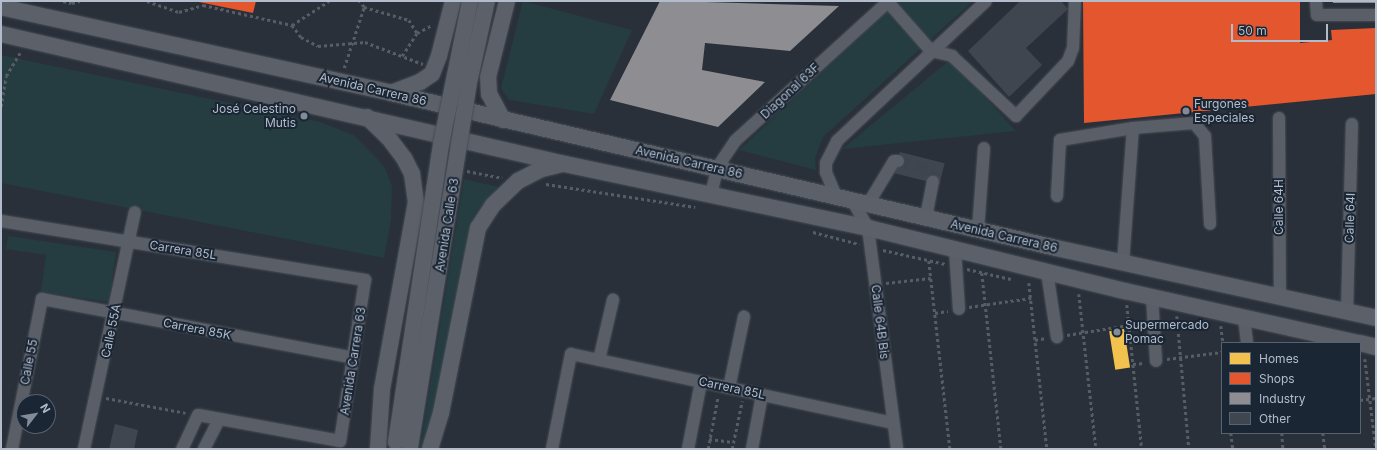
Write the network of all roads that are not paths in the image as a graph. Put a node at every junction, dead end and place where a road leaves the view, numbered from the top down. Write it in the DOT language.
graph roads {
  1 [pos="453,1"];
  2 [pos="470,1"];
  3 [pos="487,1"];
  4 [pos="507,1"];
  5 [pos="889,1"];
  6 [pos="986,1"];
  7 [pos="1075,1"];
  8 [pos="1316,1"];
  9 [pos="1,7"];
  10 [pos="1376,15"];
  11 [pos="1,34"];
  12 [pos="931,51"];
  13 [pos="391,93"];
  14 [pos="366,116"];
  15 [pos="1279,118"];
  16 [pos="502,120"];
  17 [pos="1352,124"];
  18 [pos="1133,128"];
  19 [pos="984,148"];
  20 [pos="898,161"];
  21 [pos="565,164"];
  22 [pos="717,168"];
  23 [pos="933,182"];
  24 [pos="711,195"];
  25 [pos="836,196"];
  26 [pos="1056,196"];
  27 [pos="852,200"];
  28 [pos="868,204"];
  29 [pos="134,212"];
  30 [pos="926,217"];
  31 [pos="1,221"];
  32 [pos="1210,224"];
  33 [pos="868,228"];
  34 [pos="978,230"];
  35 [pos="128,242"];
  36 [pos="955,249"];
  37 [pos="1123,263"];
  38 [pos="1047,272"];
  39 [pos="366,280"];
  40 [pos="1152,297"];
  41 [pos="1280,297"];
  42 [pos="42,299"];
  43 [pos="613,300"];
  44 [pos="960,309"];
  45 [pos="1347,312"];
  46 [pos="115,313"];
  47 [pos="744,317"];
  48 [pos="1244,318"];
  49 [pos="1376,318"];
  50 [pos="1057,336"];
  51 [pos="1342,341"];
  52 [pos="1247,342"];
  53 [pos="353,358"];
  54 [pos="599,360"];
  55 [pos="1156,361"];
  56 [pos="701,382"];
  57 [pos="724,387"];
  58 [pos="762,395"];
  59 [pos="219,419"];
  60 [pos="893,423"];
  61 [pos="402,447"];
  62 [pos="12,449"];
  63 [pos="84,449"];
  64 [pos="182,449"];
  65 [pos="204,449"];
  66 [pos="378,449"];
  67 [pos="430,449"];
  68 [pos="552,449"];
  69 [pos="688,449"];
  70 [pos="752,449"];
  71 [pos="897,449"];
  1 -- 13 [label="main road"];
  2 -- 61 [label="main road, Avenida Calle 63, bridge"];
  3 -- 61 [label="main road, Avenida Calle 63, bridge"];
  4 -- 16 [label="main road"];
  5 -- 12 [label="street"];
  5 -- 22 [label="street, Diagonal 63F"];
  6 -- 12 [label="street"];
  7 -- 12 [label="street"];
  8 -- 10 [label="street"];
  9 -- 13 [label="main road, Avenida Carrera 86"];
  11 -- 14 [label="main road, Avenida Carrera 86"];
  12 -- 25 [label="street"];
  13 -- 16 [label="main road, Avenida Carrera 86"];
  14 -- 21 [label="main road, Avenida Carrera 86"];
  14 -- 66 [label="main road"];
  15 -- 41 [label="street, Calle 64H"];
  16 -- 22 [label="main road, Avenida Carrera 86"];
  17 -- 45 [label="street, Calle 64I"];
  18 -- 26 [label="street"];
  18 -- 32 [label="street"];
  18 -- 37 [label="street"];
  19 -- 34 [label="street"];
  20 -- 28 [label="street"];
  21 -- 24 [label="main road, Avenida Carrera 86"];
  21 -- 67 [label="main road"];
  22 -- 24 [label="street, Diagonal 63F"];
  22 -- 25 [label="main road, Avenida Carrera 86"];
  23 -- 30 [label="street"];
  24 -- 33 [label="main road, Avenida Carrera 86"];
  25 -- 27 [label="main road, Avenida Carrera 86"];
  27 -- 28 [label="main road, Avenida Carrera 86"];
  27 -- 33 [label="street, Calle 64B Bis"];
  28 -- 30 [label="main road, Avenida Carrera 86"];
  29 -- 35 [label="street, Calle 55A"];
  30 -- 34 [label="main road, Avenida Carrera 86"];
  31 -- 35 [label="street, Carrera 85L"];
  33 -- 36 [label="main road, Avenida Carrera 86"];
  33 -- 60 [label="street, Calle 64B Bis"];
  34 -- 37 [label="main road, Avenida Carrera 86"];
  35 -- 39 [label="street, Carrera 85L"];
  35 -- 46 [label="street, Calle 55A"];
  36 -- 38 [label="main road, Avenida Carrera 86"];
  36 -- 44 [label="street"];
  37 -- 41 [label="main road, Avenida Carrera 86"];
  38 -- 40 [label="main road, Avenida Carrera 86"];
  38 -- 50 [label="street"];
  39 -- 53 [label="street, Avenida Carrera 63"];
  40 -- 48 [label="main road, Avenida Carrera 86"];
  40 -- 55 [label="street"];
  41 -- 45 [label="main road, Avenida Carrera 86"];
  42 -- 46 [label="street, Carrera 85K"];
  42 -- 62 [label="street, Calle 55"];
  43 -- 54 [label="street"];
  45 -- 49 [label="main road, Avenida Carrera 86"];
  46 -- 53 [label="street, Carrera 85K"];
  46 -- 63 [label="street, Calle 55A"];
  47 -- 57 [label="street"];
  48 -- 51 [label="main road, Avenida Carrera 86"];
  48 -- 52 [label="street"];
  53 -- 59 [label="street, Avenida Carrera 63"];
  54 -- 56 [label="street, Carrera 85L"];
  54 -- 68 [label="street, Carrera 85L"];
  56 -- 57 [label="street, Carrera 85L"];
  56 -- 69 [label="street"];
  57 -- 58 [label="street, Carrera 85L"];
  58 -- 60 [label="street, Carrera 85L"];
  58 -- 70 [label="street"];
  59 -- 64 [label="street"];
  59 -- 65 [label="street"];
  60 -- 71 [label="street, Calle 64B Bis"];
}
